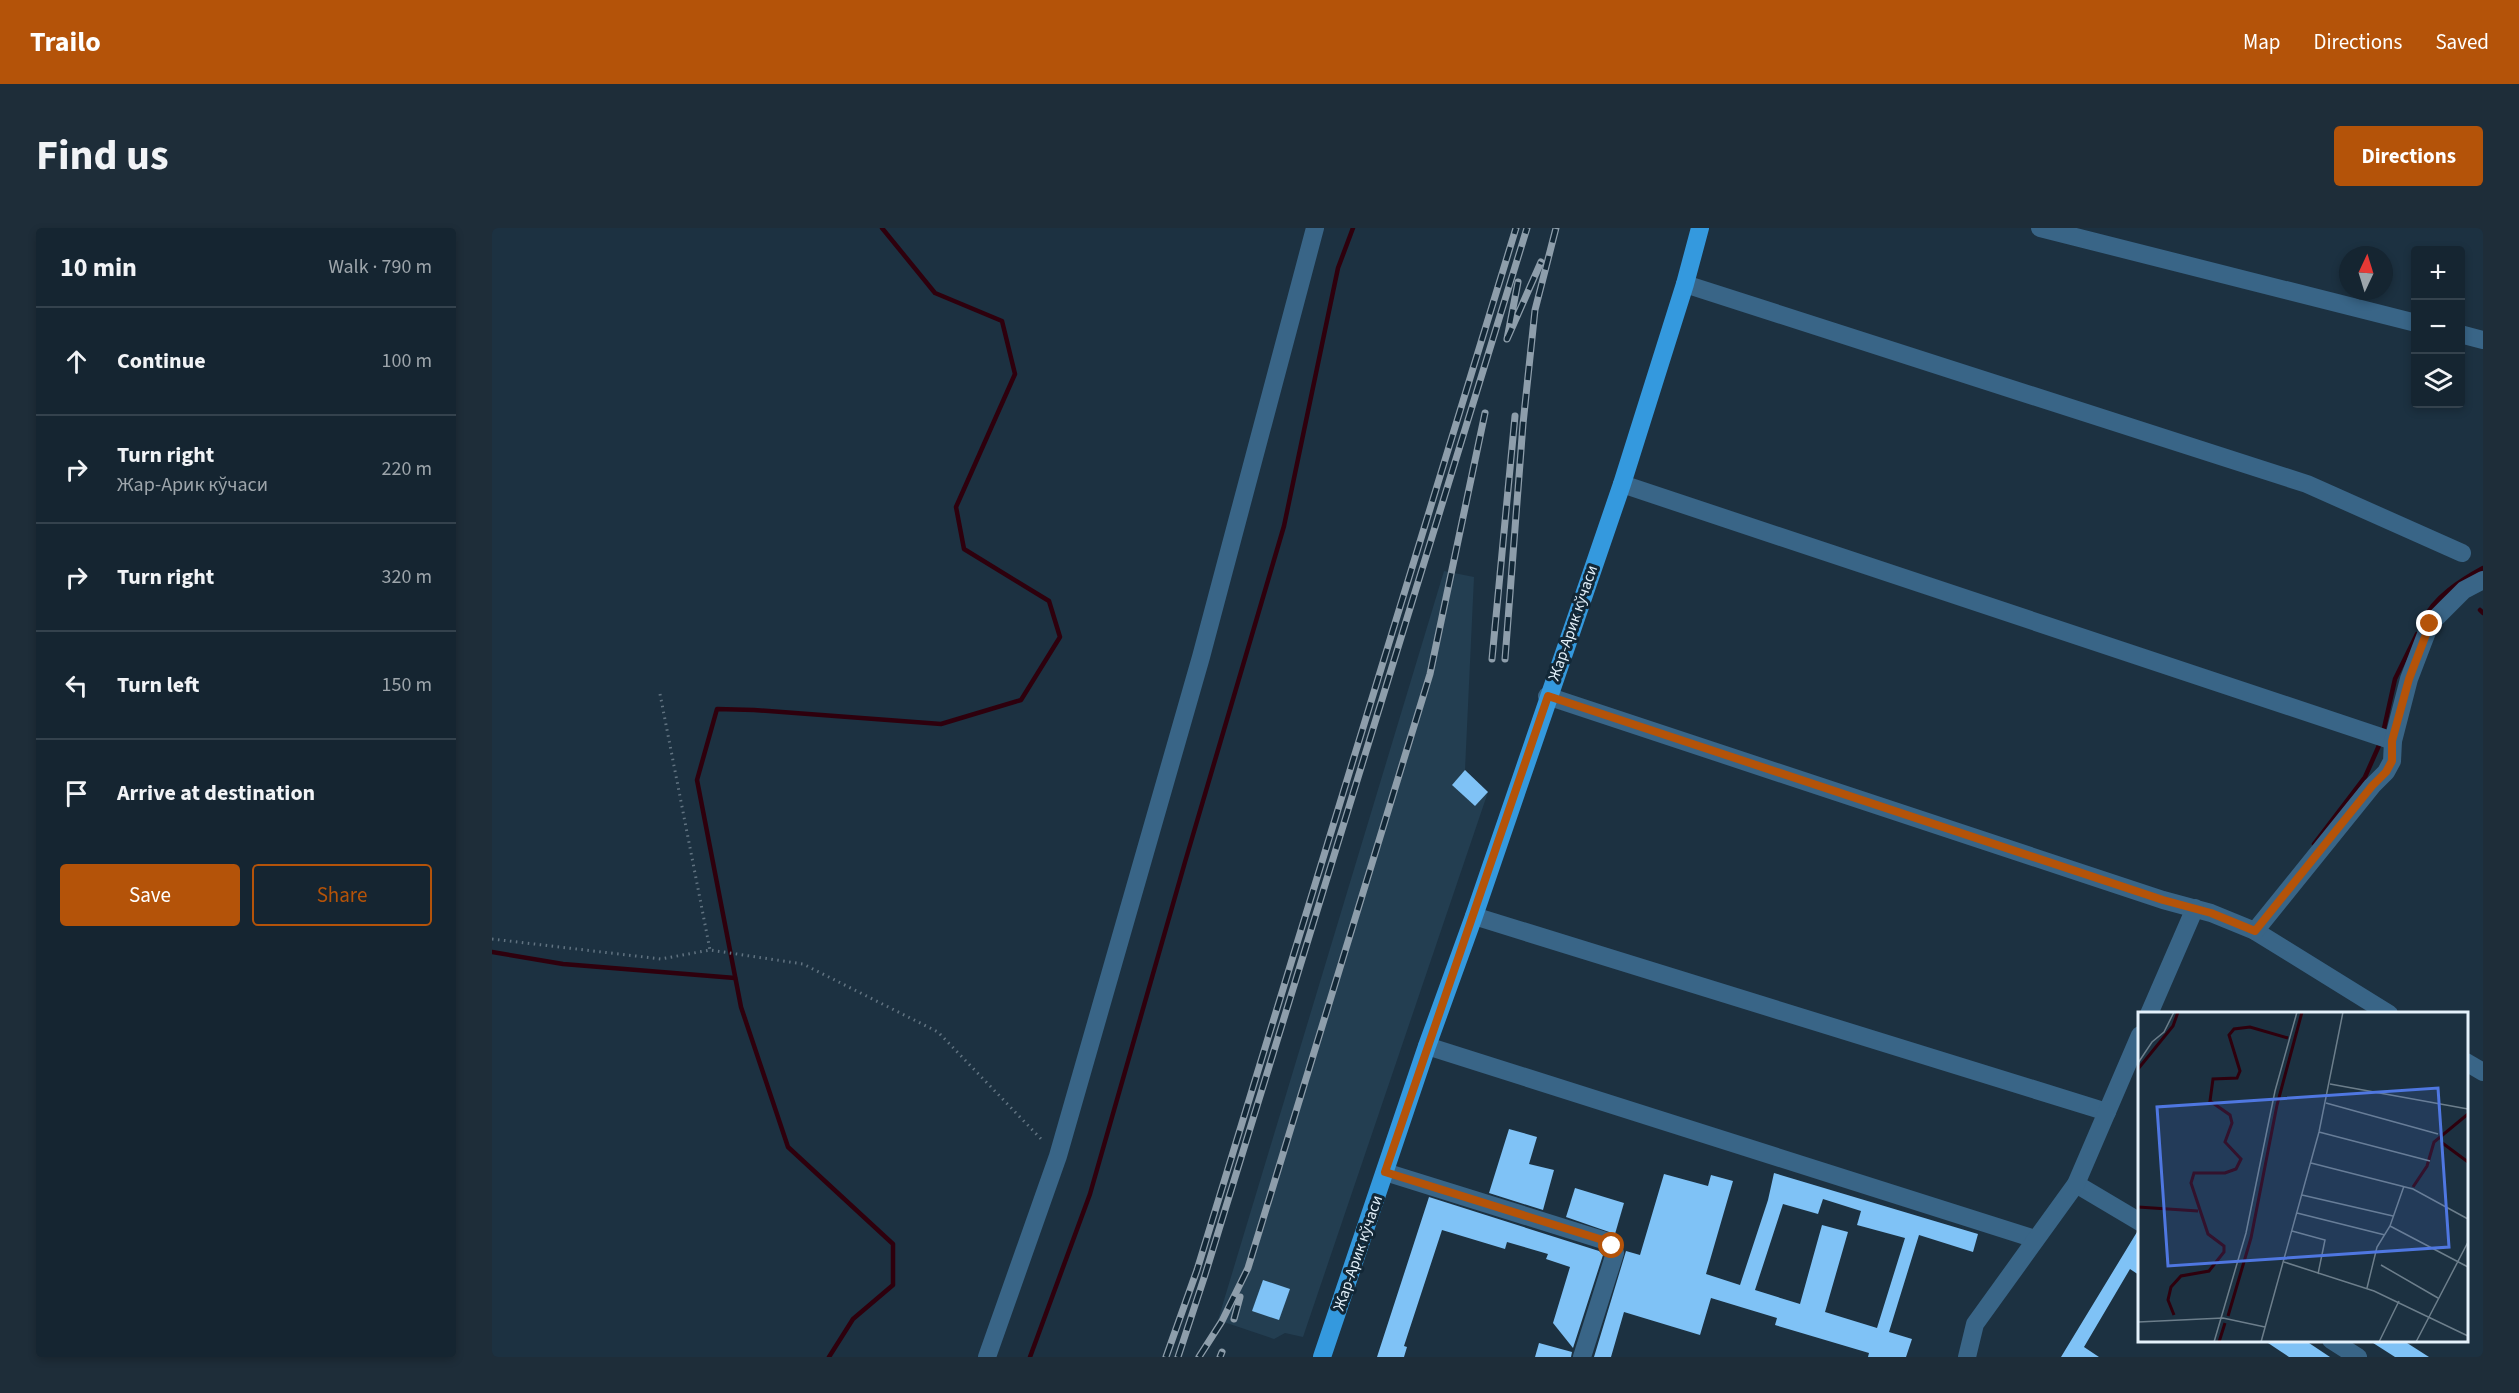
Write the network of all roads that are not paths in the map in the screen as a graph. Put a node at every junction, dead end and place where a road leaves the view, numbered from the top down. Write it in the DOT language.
graph roads {
  1 [pos="1315,228"];
  2 [pos="1700,228"];
  3 [pos="2040,228"];
  4 [pos="1685,284"];
  5 [pos="2411,321"];
  6 [pos="2465,335"];
  7 [pos="2483,339"];
  8 [pos="1622,484"];
  9 [pos="2462,553"];
  10 [pos="2483,580"];
  11 [pos="1548,696"];
  12 [pos="2392,741"];
  13 [pos="2195,908"];
  14 [pos="1474,916"];
  15 [pos="2255,931"];
  16 [pos="2150,1012"];
  17 [pos="2386,1012"];
  18 [pos="2138,1037"];
  19 [pos="1427,1046"];
  20 [pos="2468,1063"];
  21 [pos="2483,1072"];
  22 [pos="2107,1112"];
  23 [pos="1385,1172"];
  24 [pos="2076,1184"];
  25 [pos="2138,1221"];
  26 [pos="2035,1239"];
  27 [pos="2333,1342"];
  28 [pos="987,1357"];
  29 [pos="1323,1357"];
  30 [pos="1582,1357"];
  31 [pos="1967,1357"];
  32 [pos="2358,1357"];
  1 -- 28 [label="street"];
  2 -- 4 [label="main road, Жар-Арик кўчаси"];
  3 -- 5 [label="street"];
  4 -- 8 [label="main road, Жар-Арик кўчаси"];
  4 -- 9 [label="street"];
  6 -- 7 [label="street"];
  8 -- 11 [label="main road, Жар-Арик кўчаси"];
  8 -- 12 [label="street"];
  10 -- 12 [label="street"];
  11 -- 13 [label="street"];
  11 -- 14 [label="main road, Жар-Арик кўчаси"];
  12 -- 15 [label="street"];
  13 -- 15 [label="street"];
  13 -- 16 [label="street"];
  14 -- 19 [label="main road, Жар-Арик кўчаси"];
  14 -- 22 [label="street"];
  15 -- 17 [label="street"];
  18 -- 22 [label="street"];
  19 -- 23 [label="main road, Жар-Арик кўчаси"];
  19 -- 26 [label="street"];
  20 -- 21 [label="street"];
  22 -- 24 [label="street"];
  23 -- 29 [label="main road, Жар-Арик кўчаси"];
  23 -- 30 [label="street"];
  24 -- 25 [label="street"];
  24 -- 26 [label="street"];
  26 -- 31 [label="street"];
  27 -- 32 [label="street"];
}
